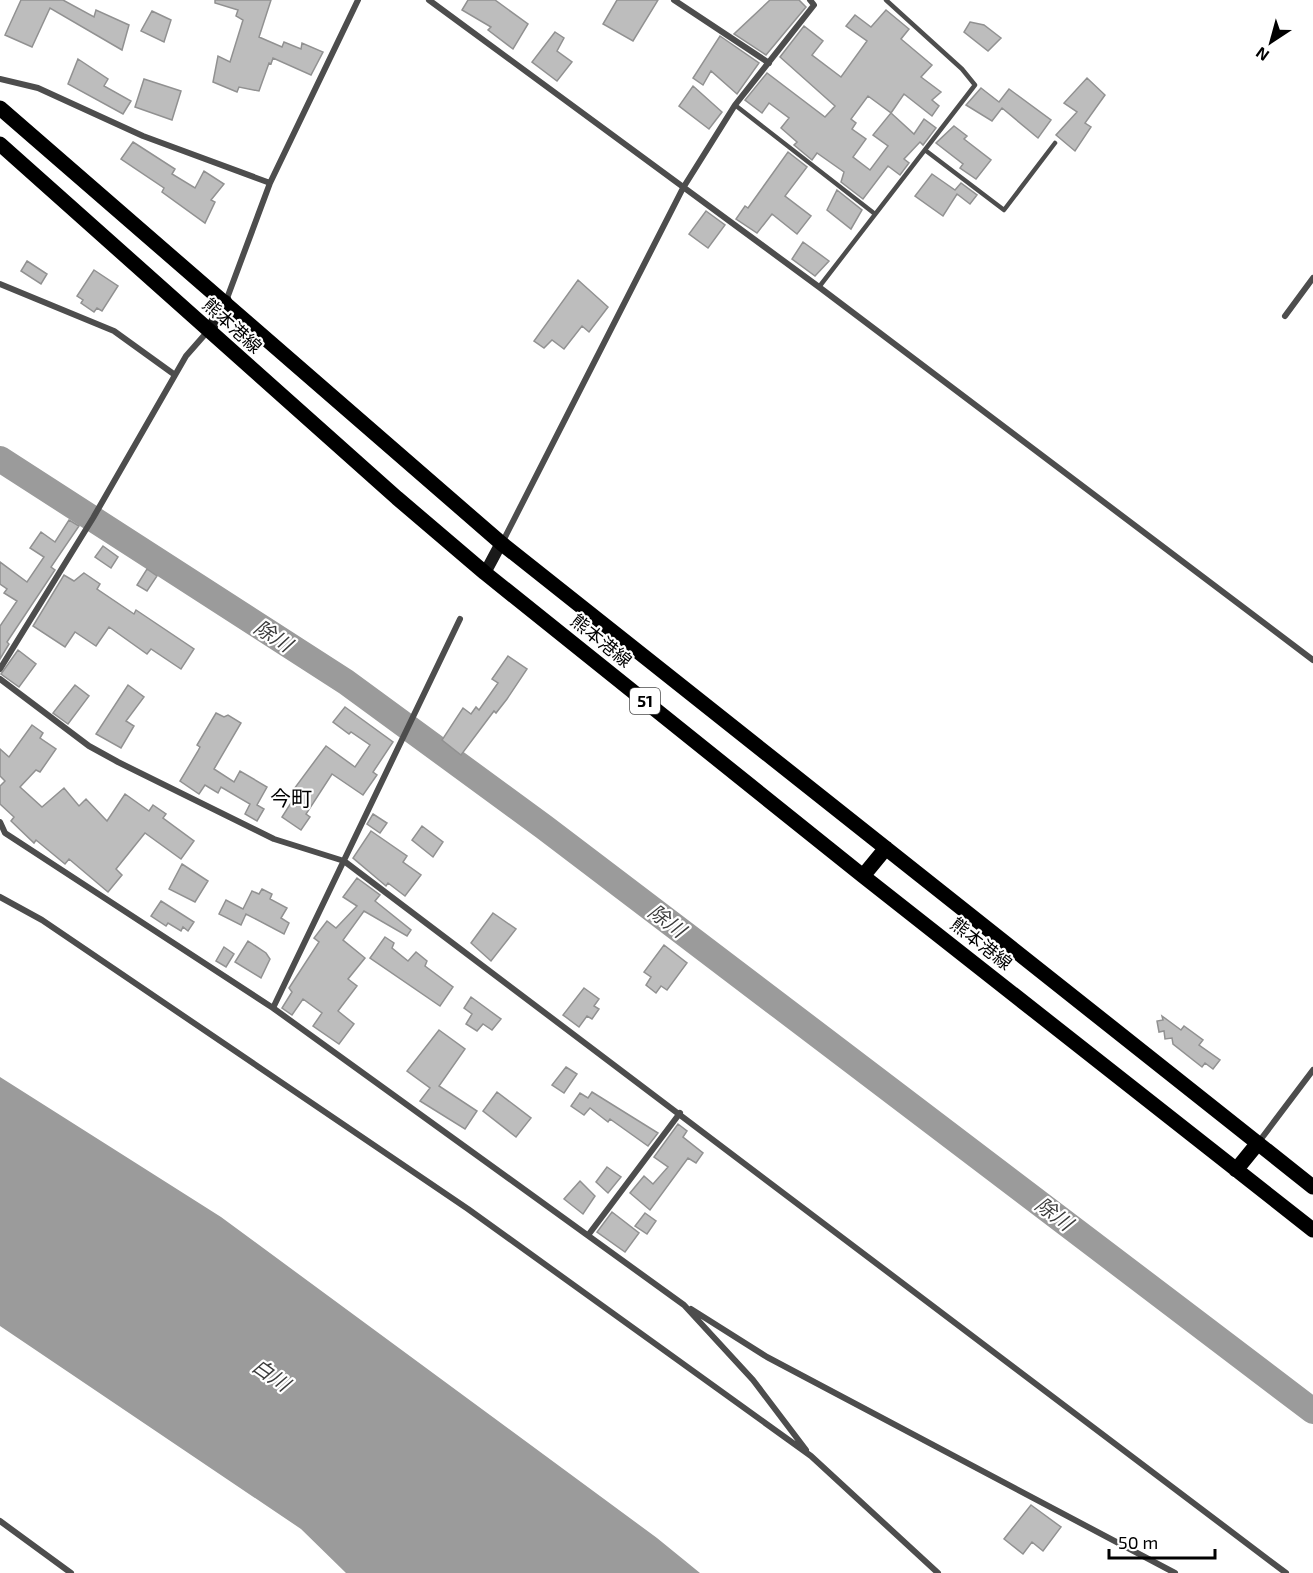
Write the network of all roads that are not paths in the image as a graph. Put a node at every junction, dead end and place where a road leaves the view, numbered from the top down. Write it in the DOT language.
graph roads {
  1 [pos="358,0"];
  2 [pos="429,0"];
  3 [pos="674,0"];
  4 [pos="886,0"];
  5 [pos="814,2"];
  6 [pos="769,63"];
  7 [pos="0,79"];
  8 [pos="735,105"];
  9 [pos="0,108"];
  10 [pos="1055,143"];
  11 [pos="0,144"];
  12 [pos="925,150"];
  13 [pos="270,183"];
  14 [pos="683,188"];
  15 [pos="875,214"];
  16 [pos="1313,278"];
  17 [pos="0,284"];
  18 [pos="819,287"];
  19 [pos="226,302"];
  20 [pos="1285,316"];
  21 [pos="209,331"];
  22 [pos="175,375"];
  23 [pos="501,543"];
  24 [pos="485,573"];
  25 [pos="460,619"];
  26 [pos="1313,660"];
  27 [pos="0,669"];
  28 [pos="0,679"];
  29 [pos="0,822"];
  30 [pos="886,848"];
  31 [pos="344,861"];
  32 [pos="863,876"];
  33 [pos="0,897"];
  34 [pos="273,1008"];
  35 [pos="1313,1070"];
  36 [pos="680,1113"];
  37 [pos="1258,1143"];
  38 [pos="1236,1170"];
  39 [pos="1313,1187"];
  40 [pos="1313,1230"];
  41 [pos="589,1234"];
  42 [pos="684,1305"];
  43 [pos="811,1456"];
  44 [pos="0,1521"];
  45 [pos="1160,1570"];
  46 [pos="71,1573"];
  47 [pos="938,1573"];
  48 [pos="1175,1573"];
  49 [pos="1286,1573"];
  1 -- 13 [label="street"];
  2 -- 14 [label="street"];
  3 -- 6 [label="street"];
  4 -- 12 [label="lane"];
  5 -- 6 [label="street"];
  6 -- 8 [label="street"];
  7 -- 13 [label="street"];
  8 -- 14 [label="street"];
  8 -- 15 [label="lane"];
  9 -- 19 [label="main road, 熊本港線 / 51"];
  10 -- 12 [label="lane"];
  11 -- 21 [label="main road, 熊本港線 / 51"];
  12 -- 15 [label="lane"];
  13 -- 19 [label="street"];
  14 -- 18 [label="street"];
  14 -- 23 [label="street"];
  15 -- 18 [label="lane"];
  16 -- 20 [label="street"];
  17 -- 22 [label="street"];
  18 -- 26 [label="street"];
  19 -- 21 [label="street"];
  19 -- 23 [label="main road, 熊本港線 / 51"];
  21 -- 22 [label="street"];
  21 -- 24 [label="main road, 熊本港線 / 51"];
  22 -- 27 [label="street"];
  23 -- 24 [label="street"];
  23 -- 30 [label="main road, 熊本港線 / 51"];
  24 -- 32 [label="main road, 熊本港線 / 51"];
  25 -- 31 [label="street"];
  28 -- 31 [label="street"];
  29 -- 34 [label="street"];
  30 -- 32 [label="main road"];
  30 -- 37 [label="main road, 熊本港線 / 51"];
  31 -- 34 [label="street"];
  31 -- 36 [label="street"];
  32 -- 38 [label="main road, 熊本港線 / 51"];
  33 -- 43 [label="street"];
  34 -- 41 [label="street"];
  35 -- 37 [label="street"];
  36 -- 41 [label="street"];
  36 -- 49 [label="street"];
  37 -- 38 [label="main road"];
  37 -- 39 [label="main road, 熊本港線 / 51"];
  38 -- 40 [label="main road, 熊本港線 / 51"];
  41 -- 42 [label="street"];
  42 -- 43 [label="street"];
  42 -- 45 [label="street"];
  43 -- 47 [label="street"];
  44 -- 46 [label="street"];
  45 -- 48 [label="street"];
}
